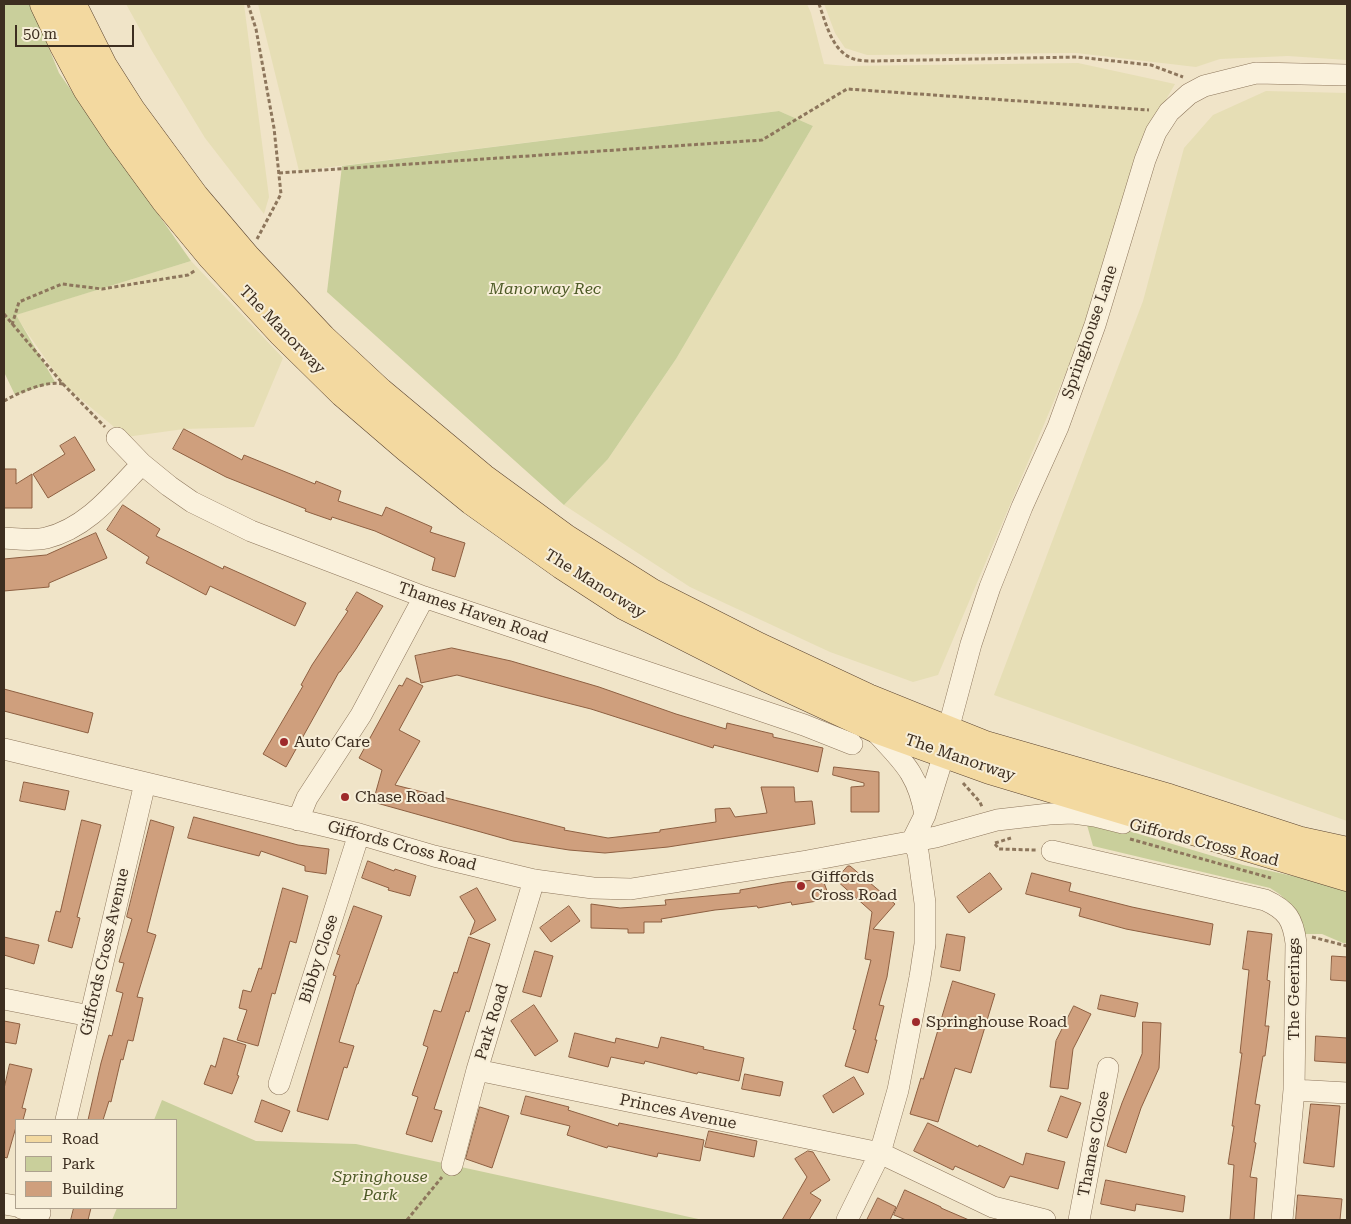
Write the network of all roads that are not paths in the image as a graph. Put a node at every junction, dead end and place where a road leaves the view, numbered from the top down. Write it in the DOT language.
graph roads {
  1 [pos="44,4"];
  2 [pos="72,4"];
  3 [pos="1347,75"];
  4 [pos="117,438"];
  5 [pos="142,464"];
  6 [pos="4,538"];
  7 [pos="424,598"];
  8 [pos="861,735"];
  9 [pos="946,742"];
  10 [pos="4,749"];
  11 [pos="145,783"];
  12 [pos="925,815"];
  13 [pos="298,820"];
  14 [pos="952,833"];
  15 [pos="359,834"];
  16 [pos="912,841"];
  17 [pos="1052,851"];
  18 [pos="1345,868"];
  19 [pos="534,880"];
  20 [pos="4,998"];
  21 [pos="90,1016"];
  22 [pos="1108,1068"];
  23 [pos="477,1070"];
  24 [pos="279,1084"];
  25 [pos="1294,1090"];
  26 [pos="1347,1093"];
  27 [pos="66,1119"];
  28 [pos="880,1153"];
  29 [pos="452,1165"];
  30 [pos="847,1220"];
  31 [pos="1045,1220"];
  32 [pos="1080,1220"];
  33 [pos="1282,1220"];
  1 -- 8 [label="main road, The Manorway"];
  2 -- 9 [label="main road, The Manorway"];
  3 -- 9 [label="street, Springhouse Lane"];
  4 -- 5 [label="street, Thames Haven Road"];
  5 -- 6 [label="street"];
  5 -- 7 [label="street, Thames Haven Road"];
  7 -- 8 [label="street, Thames Haven Road"];
  7 -- 13 [label="street"];
  8 -- 9 [label="main road, The Manorway"];
  8 -- 12 [label="street"];
  9 -- 12 [label="street"];
  9 -- 18 [label="main road, The Manorway"];
  10 -- 11 [label="street, Giffords Cross Road"];
  11 -- 13 [label="street, Giffords Cross Road"];
  11 -- 21 [label="street, Giffords Cross Avenue"];
  12 -- 14 [label="street"];
  12 -- 16 [label="street"];
  13 -- 15 [label="street, Giffords Cross Road"];
  14 -- 16 [label="street, Giffords Cross Road"];
  14 -- 18 [label="street, Giffords Cross Road"];
  15 -- 19 [label="street, Giffords Cross Road"];
  15 -- 24 [label="street, Bibby Close"];
  16 -- 19 [label="street, Giffords Cross Road"];
  16 -- 28 [label="street"];
  17 -- 25 [label="street, The Geerings"];
  19 -- 23 [label="street, Park Road"];
  20 -- 21 [label="street"];
  21 -- 27 [label="street, Giffords Cross Avenue"];
  22 -- 32 [label="street, Thames Close"];
  23 -- 28 [label="street, Princes Avenue"];
  23 -- 29 [label="street, Park Road"];
  25 -- 26 [label="street"];
  25 -- 33 [label="street, The Geerings"];
  28 -- 30 [label="street"];
  28 -- 31 [label="street, Princes Avenue"];
}
